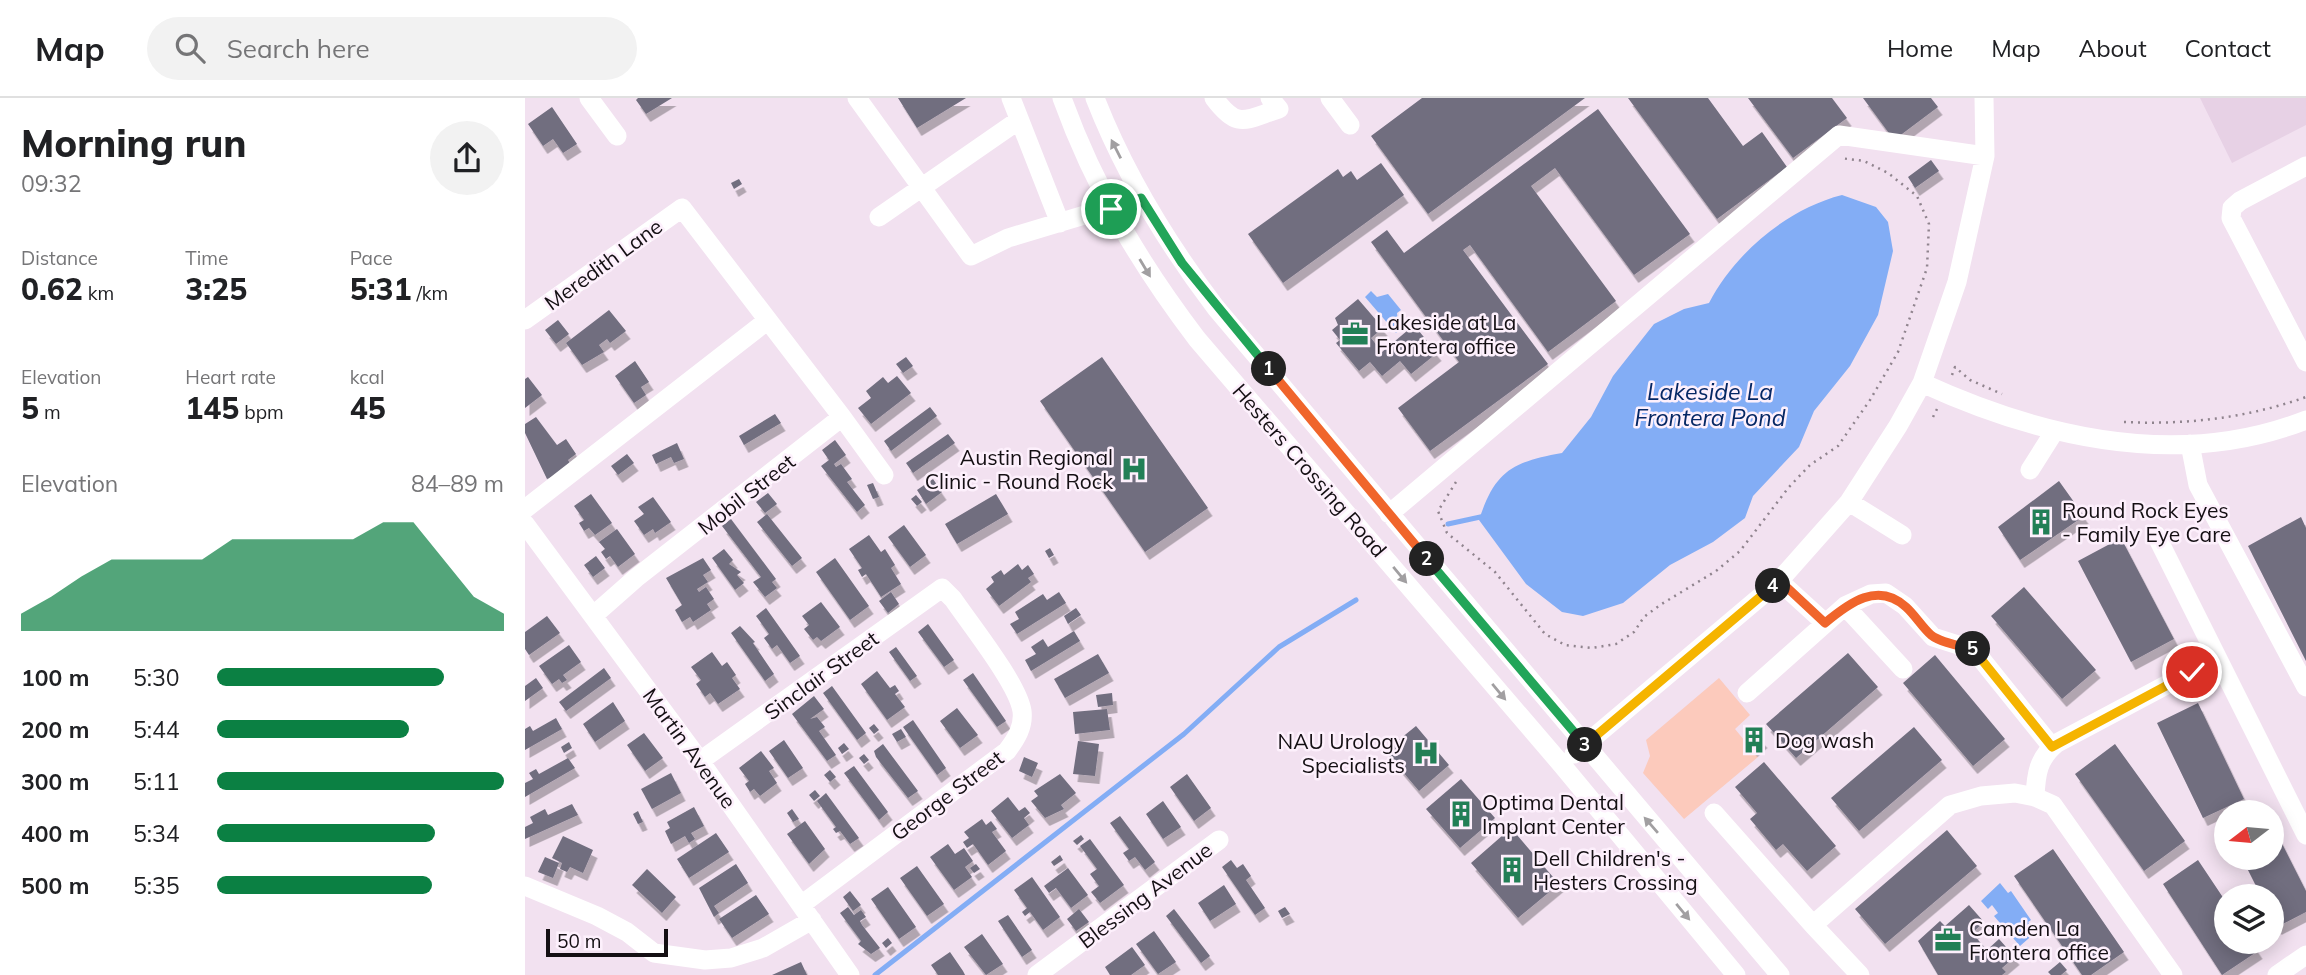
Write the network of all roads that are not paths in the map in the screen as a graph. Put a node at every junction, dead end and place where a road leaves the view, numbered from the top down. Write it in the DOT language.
graph roads {
  1 [pos="589,98"];
  2 [pos="857,98"];
  3 [pos="1011,98"];
  4 [pos="1062,98"];
  5 [pos="1095,98"];
  6 [pos="1214,98"];
  7 [pos="1270,98"];
  8 [pos="1329,98"];
  9 [pos="1984,98"];
  10 [pos="1019,120"];
  11 [pos="1350,125"];
  12 [pos="617,136"];
  13 [pos="1985,156"];
  14 [pos="2306,166"];
  15 [pos="922,187"];
  16 [pos="1141,198"];
  17 [pos="1111,209"];
  18 [pos="879,217"];
  19 [pos="1060,223"];
  20 [pos="525,320"];
  21 [pos="768,320"];
  22 [pos="2306,362"];
  23 [pos="1922,383"];
  24 [pos="842,417"];
  25 [pos="2306,421"];
  26 [pos="2054,432"];
  27 [pos="2190,444"];
  28 [pos="2030,470"];
  29 [pos="884,475"];
  30 [pos="1849,502"];
  31 [pos="525,509"];
  32 [pos="1389,514"];
  33 [pos="525,524"];
  34 [pos="1902,535"];
  35 [pos="2156,535"];
  36 [pos="1779,580"];
  37 [pos="942,588"];
  38 [pos="1845,606"];
  39 [pos="594,615"];
  40 [pos="1825,623"];
  41 [pos="2217,658"];
  42 [pos="1903,669"];
  43 [pos="2306,687"];
  44 [pos="1747,694"];
  45 [pos="1584,747"];
  46 [pos="2052,747"];
  47 [pos="700,761"];
  48 [pos="1562,765"];
  49 [pos="2035,797"];
  50 [pos="1714,813"];
  51 [pos="2306,835"];
  52 [pos="1219,840"];
  53 [pos="525,886"];
  54 [pos="807,912"];
  55 [pos="1813,925"];
  56 [pos="2306,955"];
  57 [pos="850,975"];
  58 [pos="1037,975"];
  59 [pos="1736,975"];
  60 [pos="1780,975"];
  61 [pos="1860,975"];
  62 [pos="2173,975"];
  63 [pos="2277,975"];
  1 -- 12 [label="street"];
  2 -- 15 [label="street"];
  3 -- 10 [label="street"];
  4 -- 17 [label="street, Hesters Crossing Road"];
  16 -- 5 [label="street, Hesters Crossing Road, one-way"];
  6 -- 7 [label="street"];
  8 -- 11 [label="street"];
  9 -- 13 [label="street"];
  10 -- 15 [label="street"];
  10 -- 19 [label="street"];
  13 -- 23 [label="street"];
  13 -- 32 [label="street"];
  14 -- 22 [label="street"];
  15 -- 18 [label="street"];
  15 -- 19 [label="street"];
  16 -- 17 [label="street"];
  16 -- 32 [label="street, Hesters Crossing Road"];
  17 -- 19 [label="street"];
  17 -- 48 [label="street, Hesters Crossing Road, one-way"];
  20 -- 21 [label="street, Meredith Lane"];
  21 -- 24 [label="street"];
  21 -- 31 [label="street"];
  23 -- 26 [label="street"];
  23 -- 30 [label="street"];
  24 -- 29 [label="street"];
  24 -- 39 [label="street, Mobil Street"];
  25 -- 27 [label="street"];
  26 -- 27 [label="street"];
  26 -- 28 [label="street"];
  27 -- 43 [label="street"];
  30 -- 34 [label="street"];
  30 -- 36 [label="street"];
  32 -- 45 [label="street, Hesters Crossing Road"];
  33 -- 39 [label="street, Martin Avenue"];
  35 -- 41 [label="street"];
  36 -- 40 [label="street"];
  36 -- 45 [label="street"];
  37 -- 47 [label="street, Sinclair Street"];
  37 -- 54 [label="street, George Street"];
  38 -- 40 [label="street"];
  38 -- 42 [label="street"];
  38 -- 46 [label="street"];
  39 -- 47 [label="street, Martin Avenue"];
  40 -- 44 [label="street"];
  41 -- 46 [label="street"];
  41 -- 51 [label="street"];
  45 -- 48 [label="street"];
  60 -- 45 [label="street, Hesters Crossing Road, one-way"];
  46 -- 49 [label="street"];
  47 -- 54 [label="street, Martin Avenue"];
  48 -- 59 [label="street, Hesters Crossing Road, one-way"];
  49 -- 55 [label="street"];
  49 -- 62 [label="street"];
  50 -- 55 [label="street"];
  52 -- 58 [label="street, Blessing Avenue"];
  53 -- 54 [label="street, George Street"];
  54 -- 57 [label="street, Martin Avenue"];
  55 -- 61 [label="street"];
  56 -- 63 [label="street"];
}
